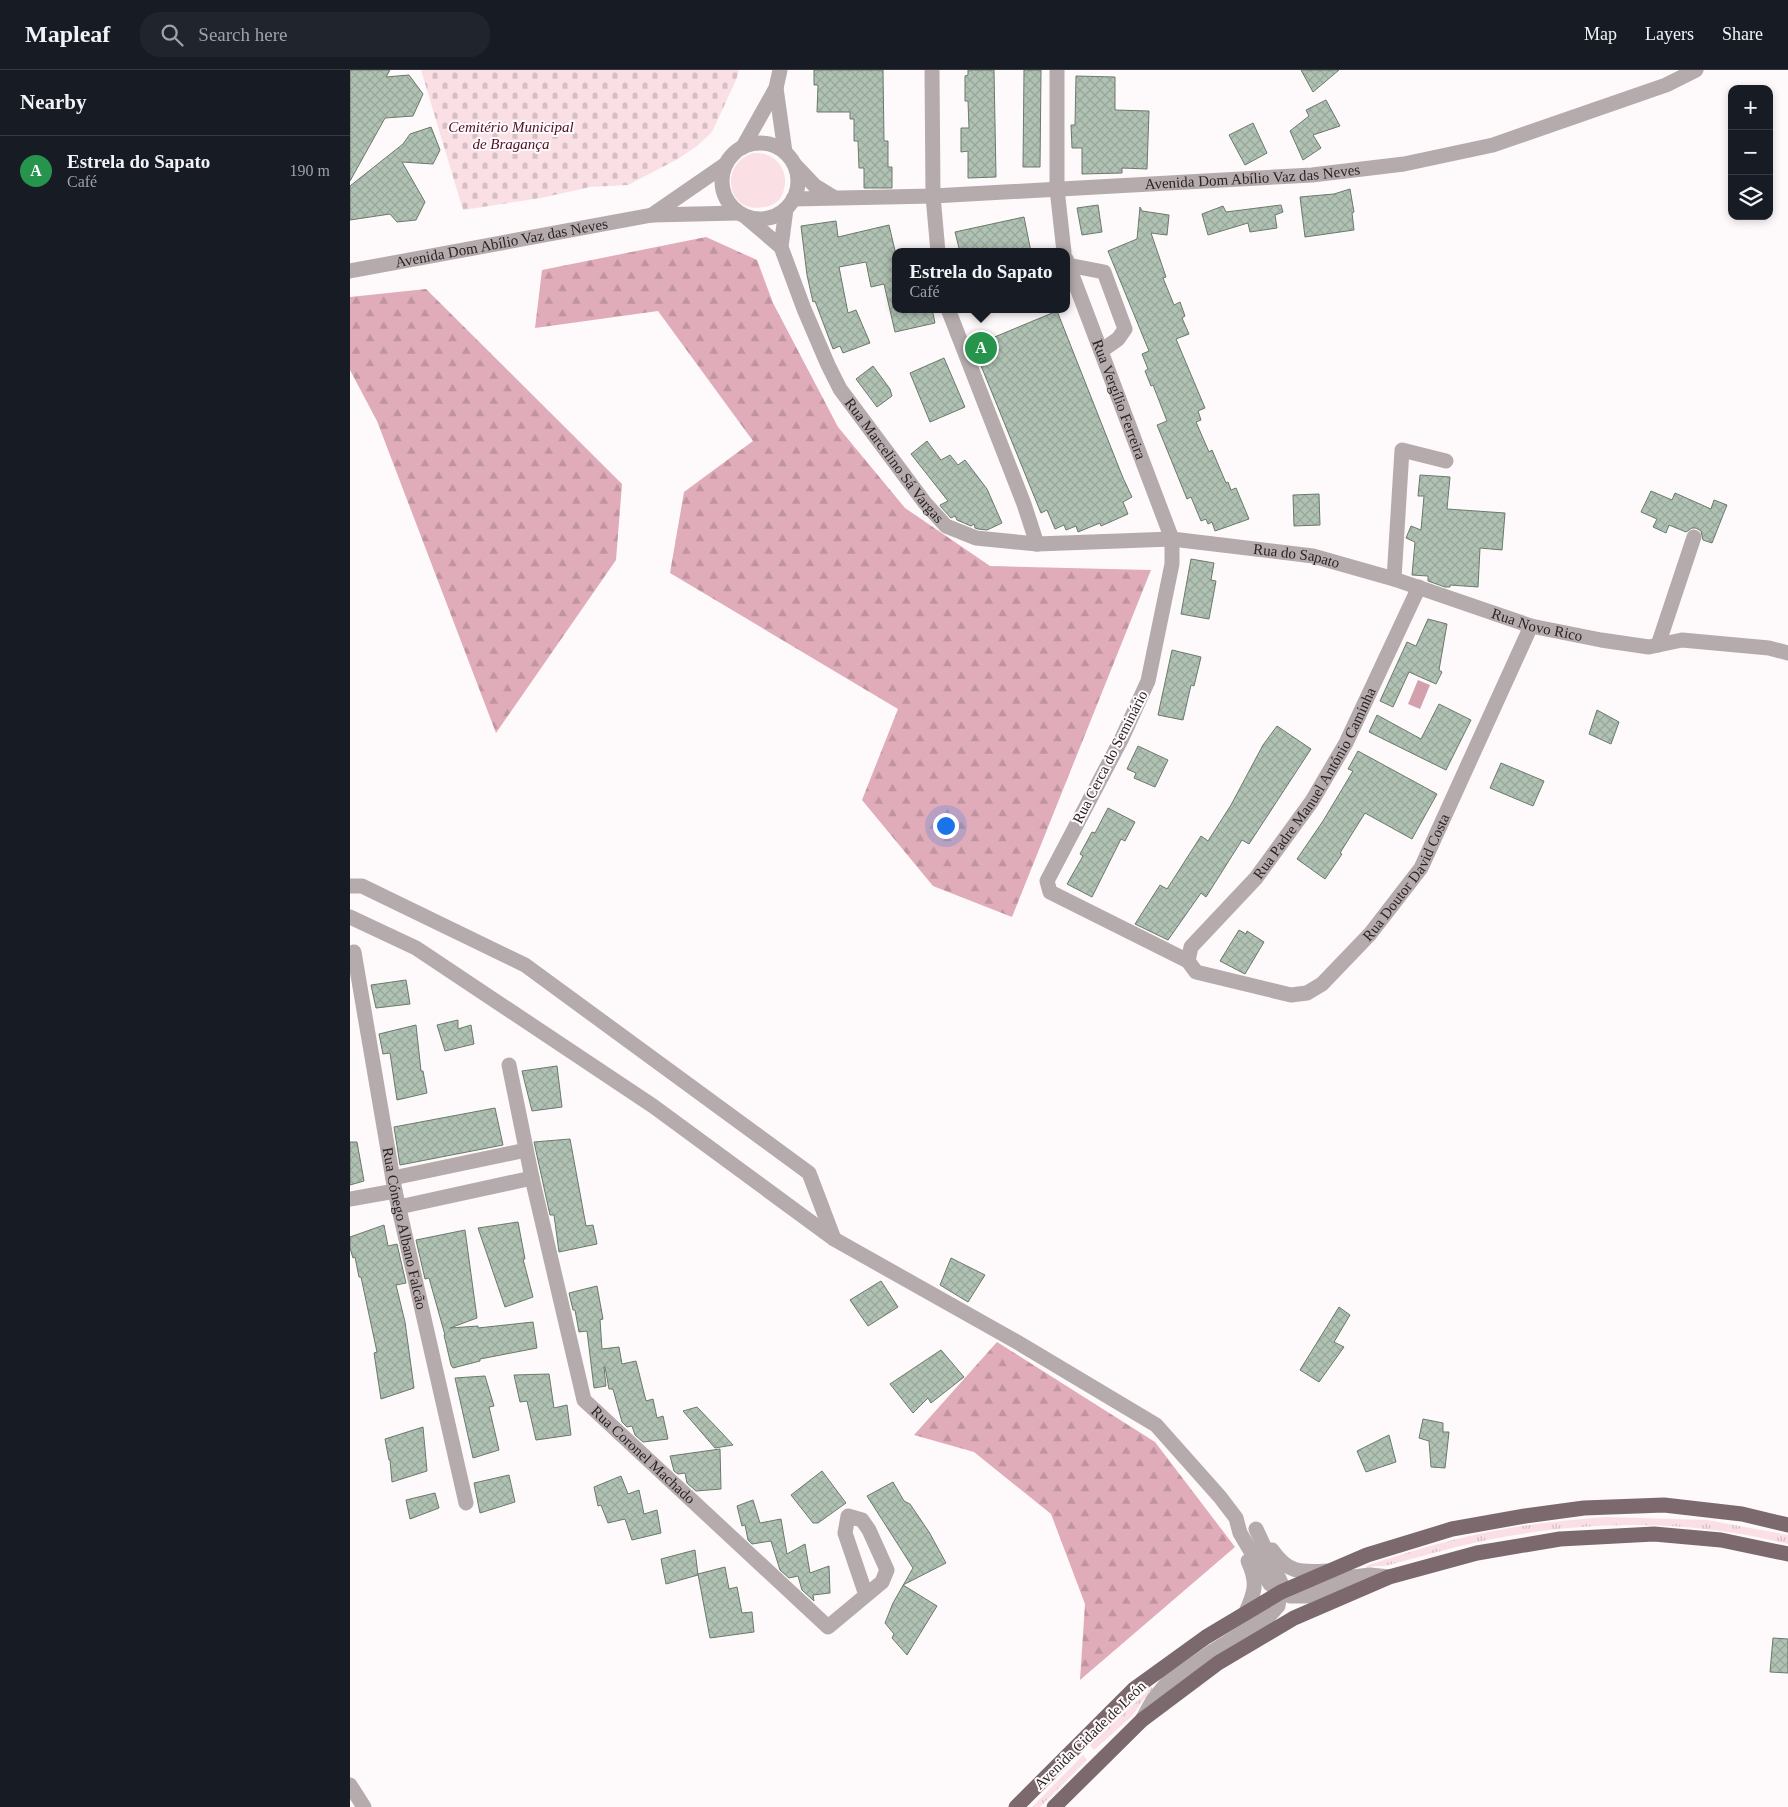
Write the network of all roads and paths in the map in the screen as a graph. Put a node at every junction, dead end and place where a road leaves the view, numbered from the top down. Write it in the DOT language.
graph roads {
  1 [pos="780,70"];
  2 [pos="932,70"];
  3 [pos="1057,70"];
  4 [pos="1696,70"];
  5 [pos="776,88"];
  6 [pos="743,147"];
  7 [pos="789,158"];
  8 [pos="726,164"];
  9 [pos="1057,189"];
  10 [pos="933,196"];
  11 [pos="833,197"];
  12 [pos="790,204"];
  13 [pos="652,215"];
  14 [pos="743,216"];
  15 [pos="782,247"];
  16 [pos="938,248"];
  17 [pos="1065,248"];
  18 [pos="1070,260"];
  19 [pos="1070,270"];
  20 [pos="350,271"];
  21 [pos="950,313"];
  22 [pos="1101,351"];
  23 [pos="1446,461"];
  24 [pos="1694,537"];
  25 [pos="1172,539"];
  26 [pos="1037,544"];
  27 [pos="1394,578"];
  28 [pos="1419,587"];
  29 [pos="1531,626"];
  30 [pos="1658,645"];
  31 [pos="1788,653"];
  32 [pos="1047,881"];
  33 [pos="350,886"];
  34 [pos="350,917"];
  35 [pos="354,952"];
  36 [pos="1188,961"];
  37 [pos="509,1065"];
  38 [pos="526,1150"];
  39 [pos="532,1178"];
  40 [pos="394,1184"];
  41 [pos="350,1199"];
  42 [pos="399,1207"];
  43 [pos="834,1239"];
  44 [pos="466,1503"];
  45 [pos="1236,1518"];
  46 [pos="1788,1525"];
  47 [pos="1256,1529"];
  48 [pos="1240,1533"];
  49 [pos="1788,1554"];
  50 [pos="1332,1570"];
  51 [pos="1388,1577"];
  52 [pos="1281,1592"];
  53 [pos="866,1595"];
  54 [pos="1246,1612"];
  55 [pos="1142,1720"];
  56 [pos="350,1785"];
  57 [pos="364,1807"];
  58 [pos="1016,1807"];
  59 [pos="1054,1807"];
  1 -- 5 [label="street"];
  2 -- 10 [label="street"];
  3 -- 9 [label="street, Rua Vergílio Ferreira"];
  4 -- 9 [label="street, Avenida Dom Abílio Vaz das Neves"];
  5 -- 6 [label="street"];
  5 -- 7 [label="street"];
  6 -- 7 [label="street"];
  6 -- 8 [label="street"];
  7 -- 11 [label="street"];
  7 -- 12 [label="street"];
  8 -- 13 [label="street"];
  8 -- 14 [label="street"];
  9 -- 10 [label="street, Avenida Dom Abílio Vaz das Neves"];
  9 -- 17 [label="street, Rua Vergílio Ferreira"];
  10 -- 11 [label="street, Avenida Dom Abílio Vaz das Neves"];
  10 -- 16 [label="street"];
  11 -- 12 [label="street, Avenida Dom Abílio Vaz das Neves"];
  12 -- 14 [label="street"];
  12 -- 15 [label="street, Rua Marcelino Sá Vargas"];
  13 -- 14 [label="street"];
  13 -- 20 [label="street, Avenida Dom Abílio Vaz das Neves"];
  14 -- 15 [label="street"];
  15 -- 26 [label="street, Rua Marcelino Sá Vargas"];
  18 -- 22 [label="street"];
  19 -- 22 [label="street, Rua Vergílio Ferreira"];
  21 -- 26 [label="street"];
  22 -- 25 [label="street, Rua Vergílio Ferreira"];
  23 -- 27 [label="street"];
  24 -- 30 [label="street"];
  25 -- 26 [label="street, Rua Marcelino Sá Vargas"];
  25 -- 27 [label="street, Rua do Sapato"];
  25 -- 32 [label="street, Rua Cerca do Seminário"];
  27 -- 28 [label="street, Rua do Sapato"];
  28 -- 29 [label="street, Rua Novo Rico"];
  28 -- 36 [label="street, Rua Padre Manuel António Caminha"];
  29 -- 30 [label="street, Rua Novo Rico"];
  29 -- 36 [label="street, Rua Doutor David Costa"];
  30 -- 31 [label="street, Rua Novo Rico"];
  32 -- 36 [label="street, Rua Doutor David Costa"];
  33 -- 43 [label="street"];
  34 -- 43 [label="street"];
  35 -- 40 [label="street, Rua Cónego Albano Falcão"];
  37 -- 38 [label="street, Rua Coronel Machado"];
  38 -- 39 [label="street, Rua Coronel Machado"];
  38 -- 40 [label="street"];
  39 -- 42 [label="street"];
  39 -- 53 [label="street, Rua Coronel Machado"];
  40 -- 41 [label="street"];
  40 -- 42 [label="street, Rua Cónego Albano Falcão"];
  42 -- 44 [label="street, Rua Cónego Albano Falcão"];
  43 -- 45 [label="street"];
  45 -- 47 [label="street"];
  45 -- 48 [label="street"];
  46 -- 50 [label="main road, Avenida Cidade de León"];
  47 -- 50 [label="street"];
  47 -- 52 [label="street"];
  48 -- 52 [label="street"];
  48 -- 54 [label="street"];
  49 -- 51 [label="main road, Avenida Cidade de León"];
  50 -- 52 [label="main road, Avenida Cidade de León"];
  51 -- 52 [label="street"];
  51 -- 55 [label="main road, Avenida Cidade de León"];
  52 -- 54 [label="main road, Avenida Cidade de León"];
  52 -- 55 [label="street"];
  54 -- 58 [label="main road, Avenida Cidade de León"];
  55 -- 59 [label="main road, Avenida Cidade de León"];
  56 -- 57 [label="street"];
}
